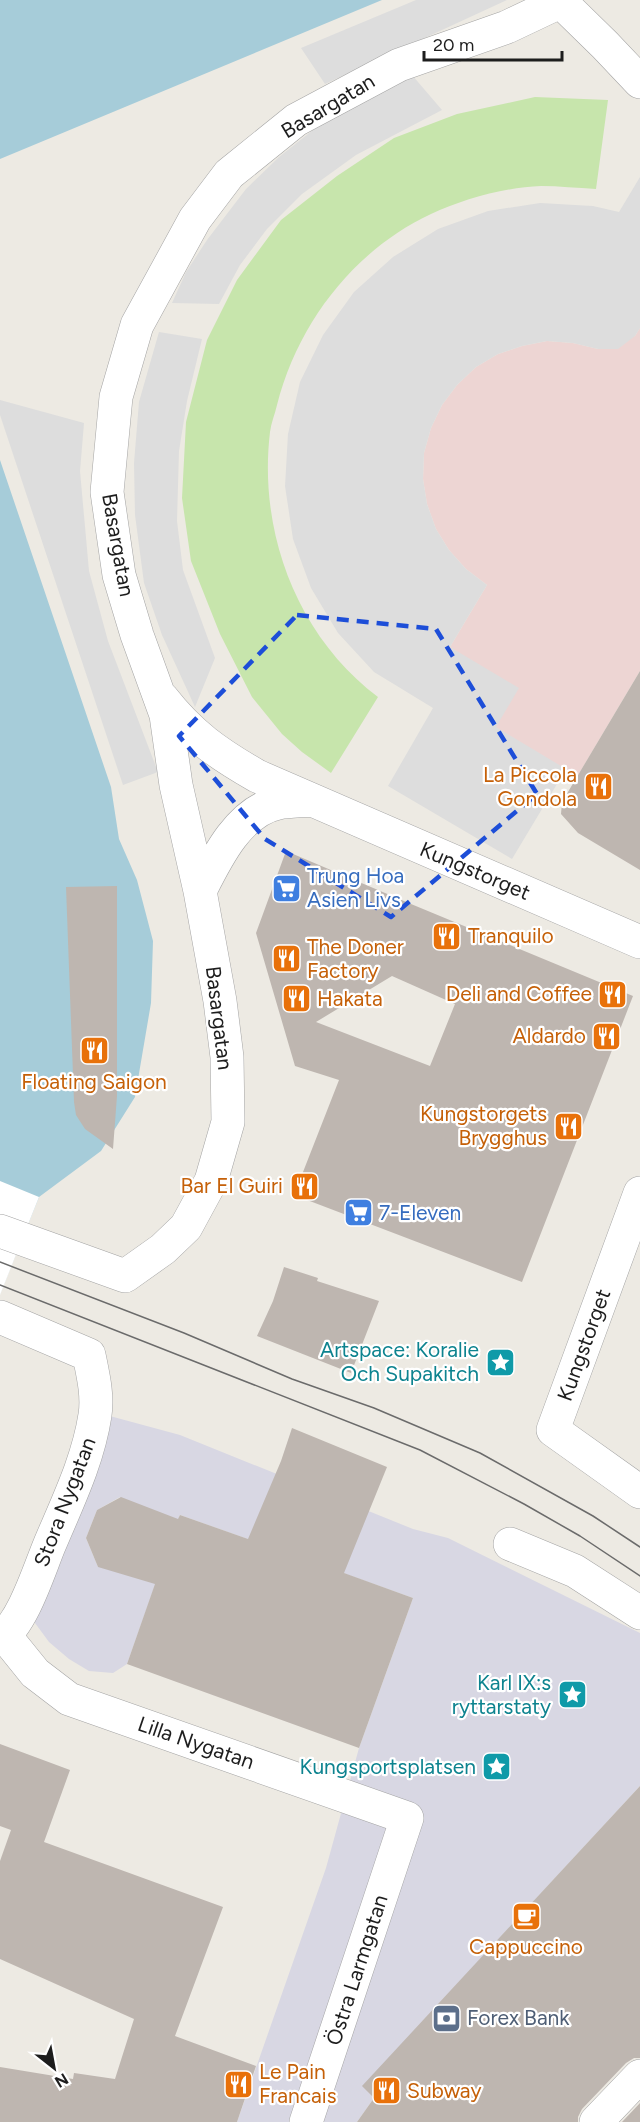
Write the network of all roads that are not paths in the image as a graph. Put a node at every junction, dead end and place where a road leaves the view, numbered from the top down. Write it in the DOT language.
graph roads {
  1 [pos="563,1"];
  2 [pos="640,82"];
  3 [pos="160,694"];
  4 [pos="310,800"];
  5 [pos="200,891"];
  6 [pos="640,942"];
  7 [pos="640,1193"];
  8 [pos="11,1235"];
  9 [pos="630,1252"];
  10 [pos="0,1317"];
  11 [pos="640,1492"];
  12 [pos="510,1544"];
  13 [pos="640,1613"];
  14 [pos="2,1637"];
  15 [pos="407,1818"];
  16 [pos="640,2076"];
  17 [pos="306,2122"];
  18 [pos="596,2122"];
  1 -- 2 [label="street"];
  1 -- 3 [label="street, Basargatan"];
  3 -- 4 [label="street, Kungstorget"];
  3 -- 5 [label="street, Basargatan"];
  4 -- 5 [label="street, Kungstorget"];
  4 -- 6 [label="street, Kungstorget"];
  5 -- 8 [label="street, Basargatan"];
  7 -- 9 [label="street, Kungstorget"];
  9 -- 11 [label="street, Kungstorget"];
  10 -- 14 [label="street, Stora Nygatan"];
  12 -- 13 [label="street"];
  14 -- 15 [label="street, Lilla Nygatan"];
  15 -- 17 [label="street, Östra Larmgatan"];
  16 -- 18 [label="street"];
}
